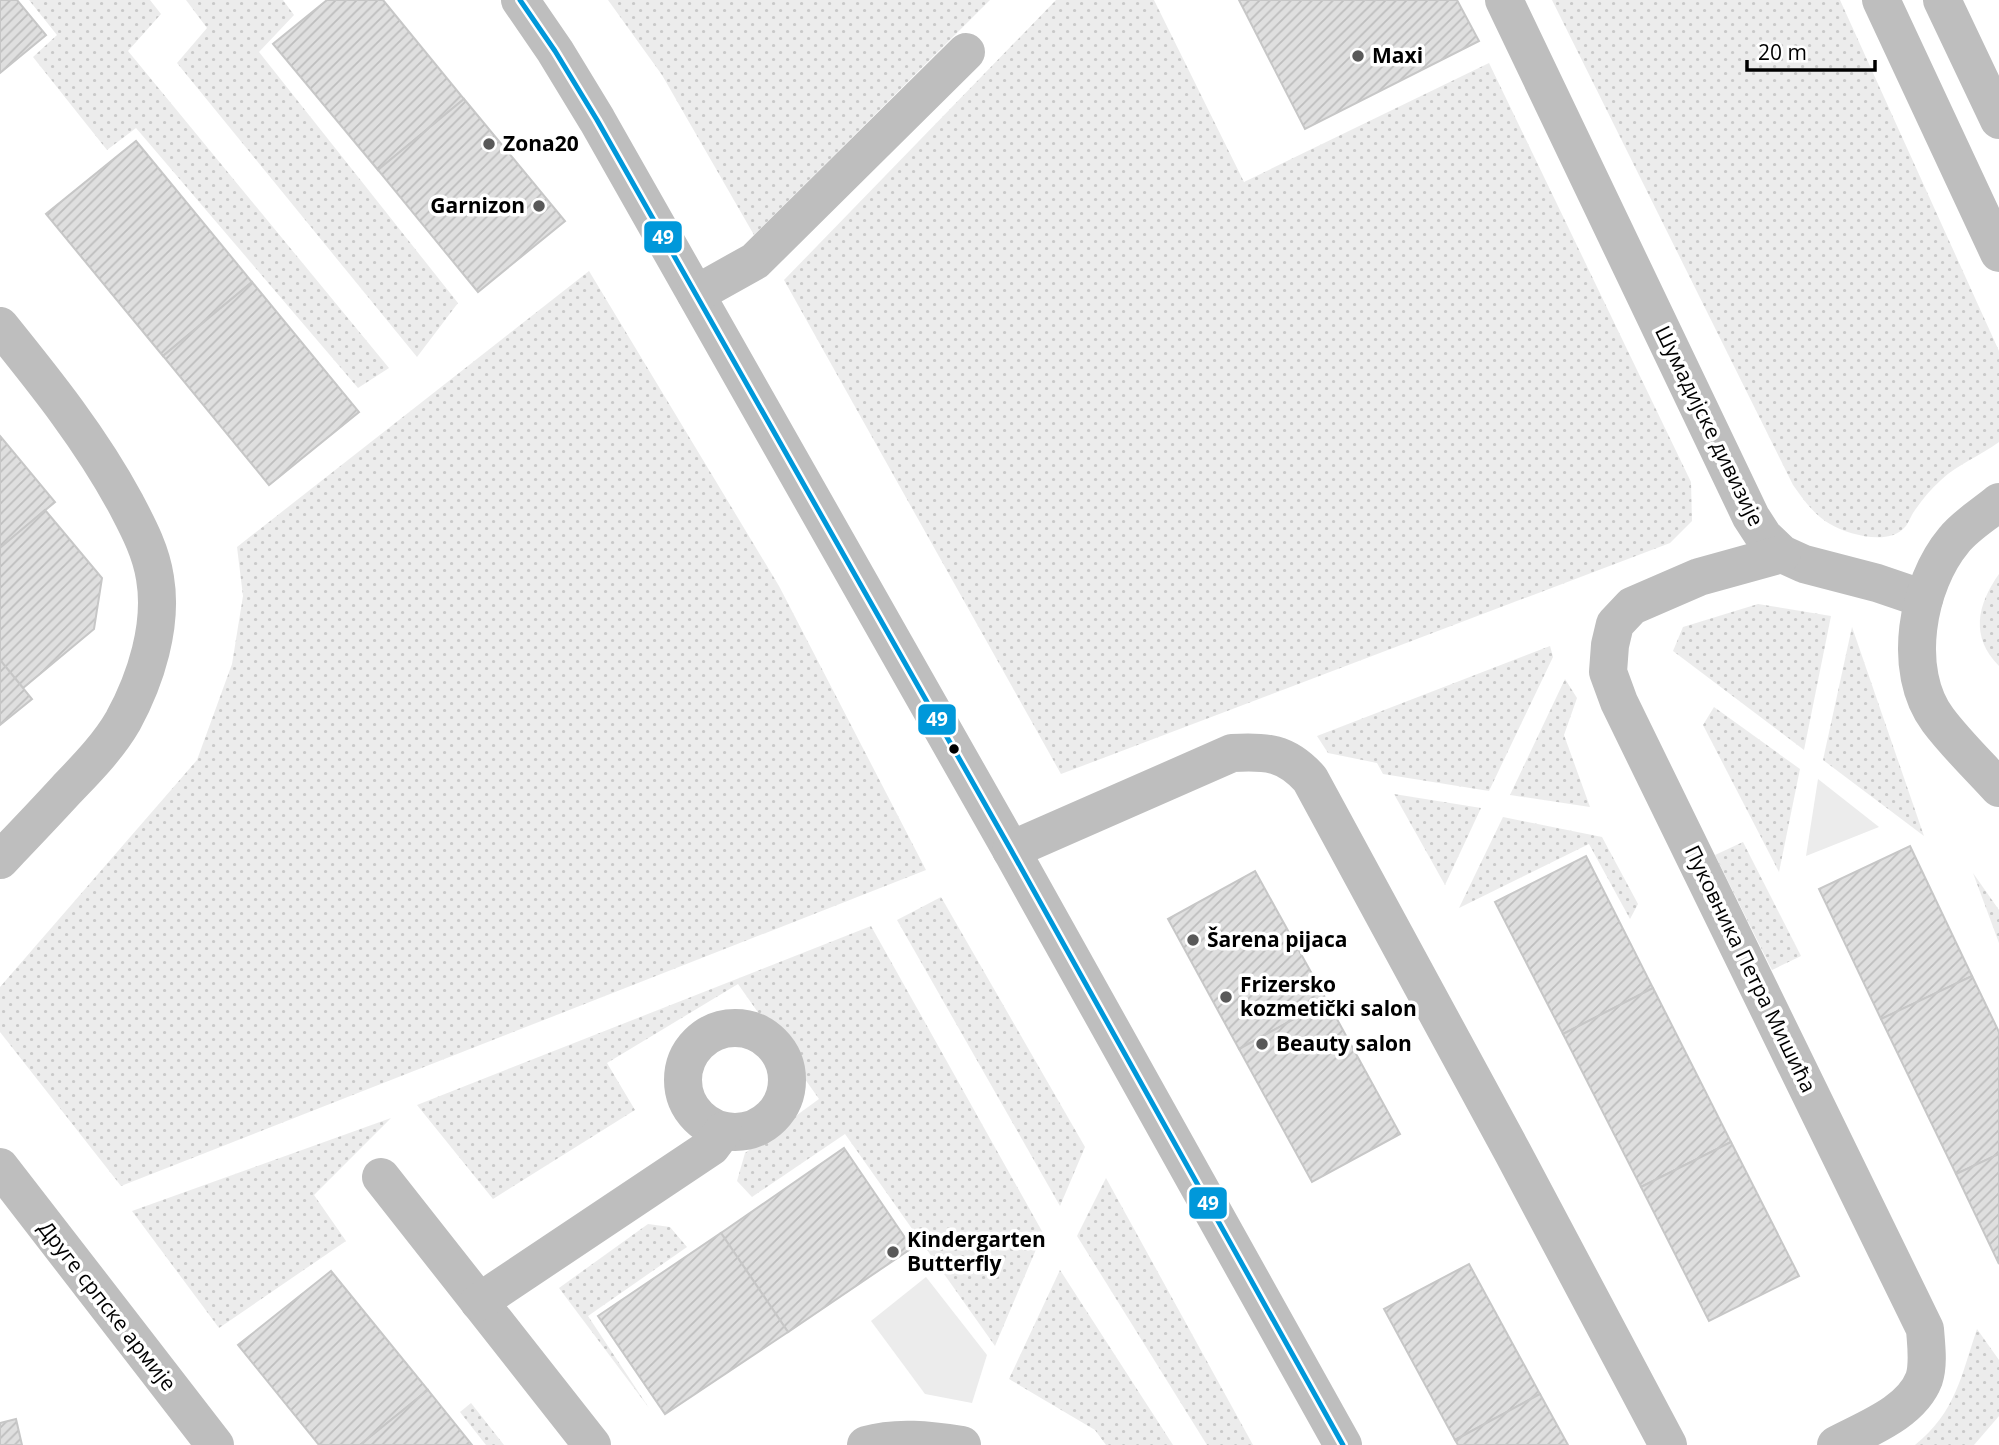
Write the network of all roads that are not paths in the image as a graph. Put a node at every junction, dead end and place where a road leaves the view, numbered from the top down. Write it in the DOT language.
graph roads {
  1 [pos="520,0"];
  2 [pos="1504,0"];
  3 [pos="1881,0"];
  4 [pos="1942,0"];
  5 [pos="966,52"];
  6 [pos="1999,120"];
  7 [pos="1999,253"];
  8 [pos="696,294"];
  9 [pos="0,326"];
  10 [pos="1999,502"];
  11 [pos="1782,554"];
  12 [pos="1924,599"];
  13 [pos="1999,788"];
  14 [pos="1011,850"];
  15 [pos="0,860"];
  16 [pos="723,1131"];
  17 [pos="0,1167"];
  18 [pos="381,1177"];
  19 [pos="479,1302"];
  20 [pos="215,1445"];
  21 [pos="592,1445"];
  22 [pos="866,1445"];
  23 [pos="962,1445"];
  24 [pos="1343,1445"];
  25 [pos="1668,1445"];
  26 [pos="1836,1445"];
  1 -- 8 [label="street"];
  2 -- 11 [label="street, Шумадијске дивизије"];
  3 -- 7 [label="street"];
  4 -- 6 [label="street"];
  5 -- 8 [label="street"];
  8 -- 14 [label="street"];
  9 -- 15 [label="street"];
  10 -- 12 [label="street"];
  11 -- 12 [label="street, Шумадијске дивизије"];
  11 -- 26 [label="street, Пуковника Петра Мишића"];
  12 -- 13 [label="street"];
  14 -- 24 [label="street"];
  14 -- 25 [label="street"];
  16 -- 19 [label="street"];
  17 -- 20 [label="street, Друге српске армије"];
  18 -- 19 [label="street"];
  19 -- 21 [label="street"];
  22 -- 23 [label="street"];
}
